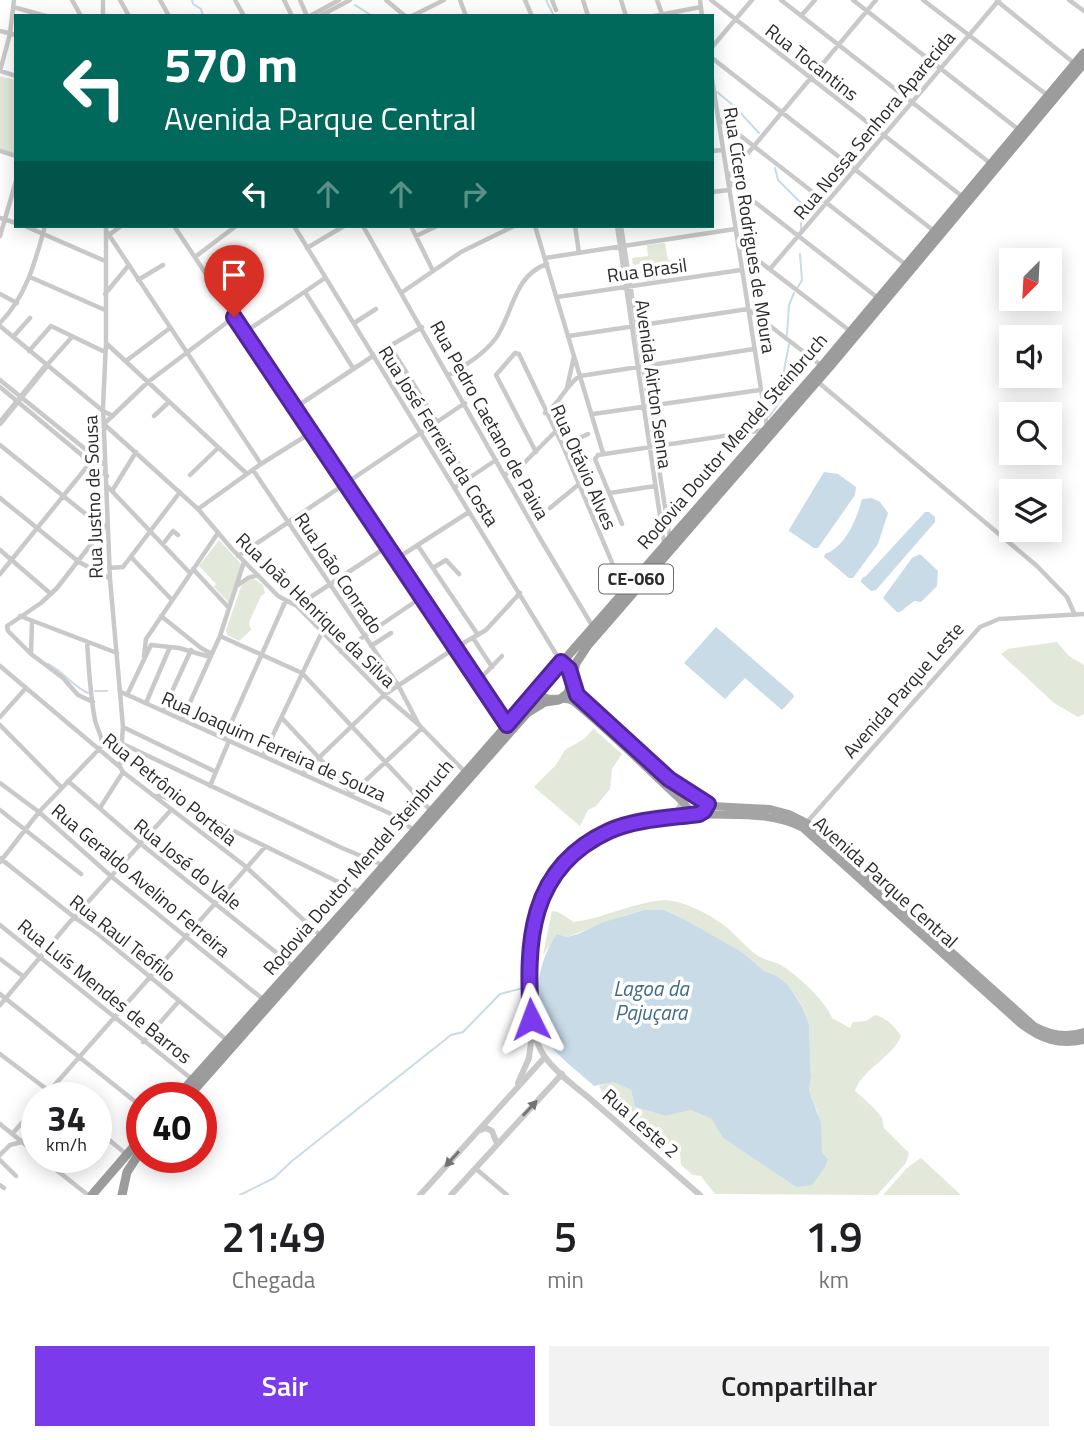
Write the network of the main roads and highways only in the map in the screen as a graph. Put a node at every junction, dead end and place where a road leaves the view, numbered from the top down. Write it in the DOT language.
graph roads {
  1 [pos="1084,53"];
  2 [pos="1079,63"];
  3 [pos="561,662"];
  4 [pos="572,682"];
  5 [pos="537,689"];
  6 [pos="559,700"];
  7 [pos="1084,1032"];
  8 [pos="1084,1040"];
  9 [pos="190,1082"];
  10 [pos="201,1082"];
  11 [pos="126,1154"];
  12 [pos="127,1173"];
  13 [pos="104,1180"];
  14 [pos="122,1194"];
  15 [pos="90,1195"];
  1 -- 2 [label="highway, Rodovia Doutor Mendel Steinbruch / CE-060"];
  2 -- 3 [label="highway, Rodovia Doutor Mendel Steinbruch / CE-060"];
  2 -- 4 [label="highway, Rodovia Doutor Mendel Steinbruch / CE-060"];
  3 -- 4 [label="main road, Avenida Parque Central"];
  3 -- 5 [label="highway, Rodovia Doutor Mendel Steinbruch / CE-060"];
  4 -- 6 [label="highway, Rodovia Doutor Mendel Steinbruch / CE-060"];
  4 -- 7 [label="main road, Avenida Parque Central"];
  5 -- 6 [label="main road"];
  5 -- 9 [label="highway, Rodovia Doutor Mendel Steinbruch / CE-060"];
  6 -- 8 [label="main road, Avenida Parque Central"];
  6 -- 10 [label="highway, Rodovia Doutor Mendel Steinbruch"];
  11 -- 13 [label="highway"];
  12 -- 14 [label="highway"];
  13 -- 14 [label="highway"];
  13 -- 15 [label="highway"];
}
